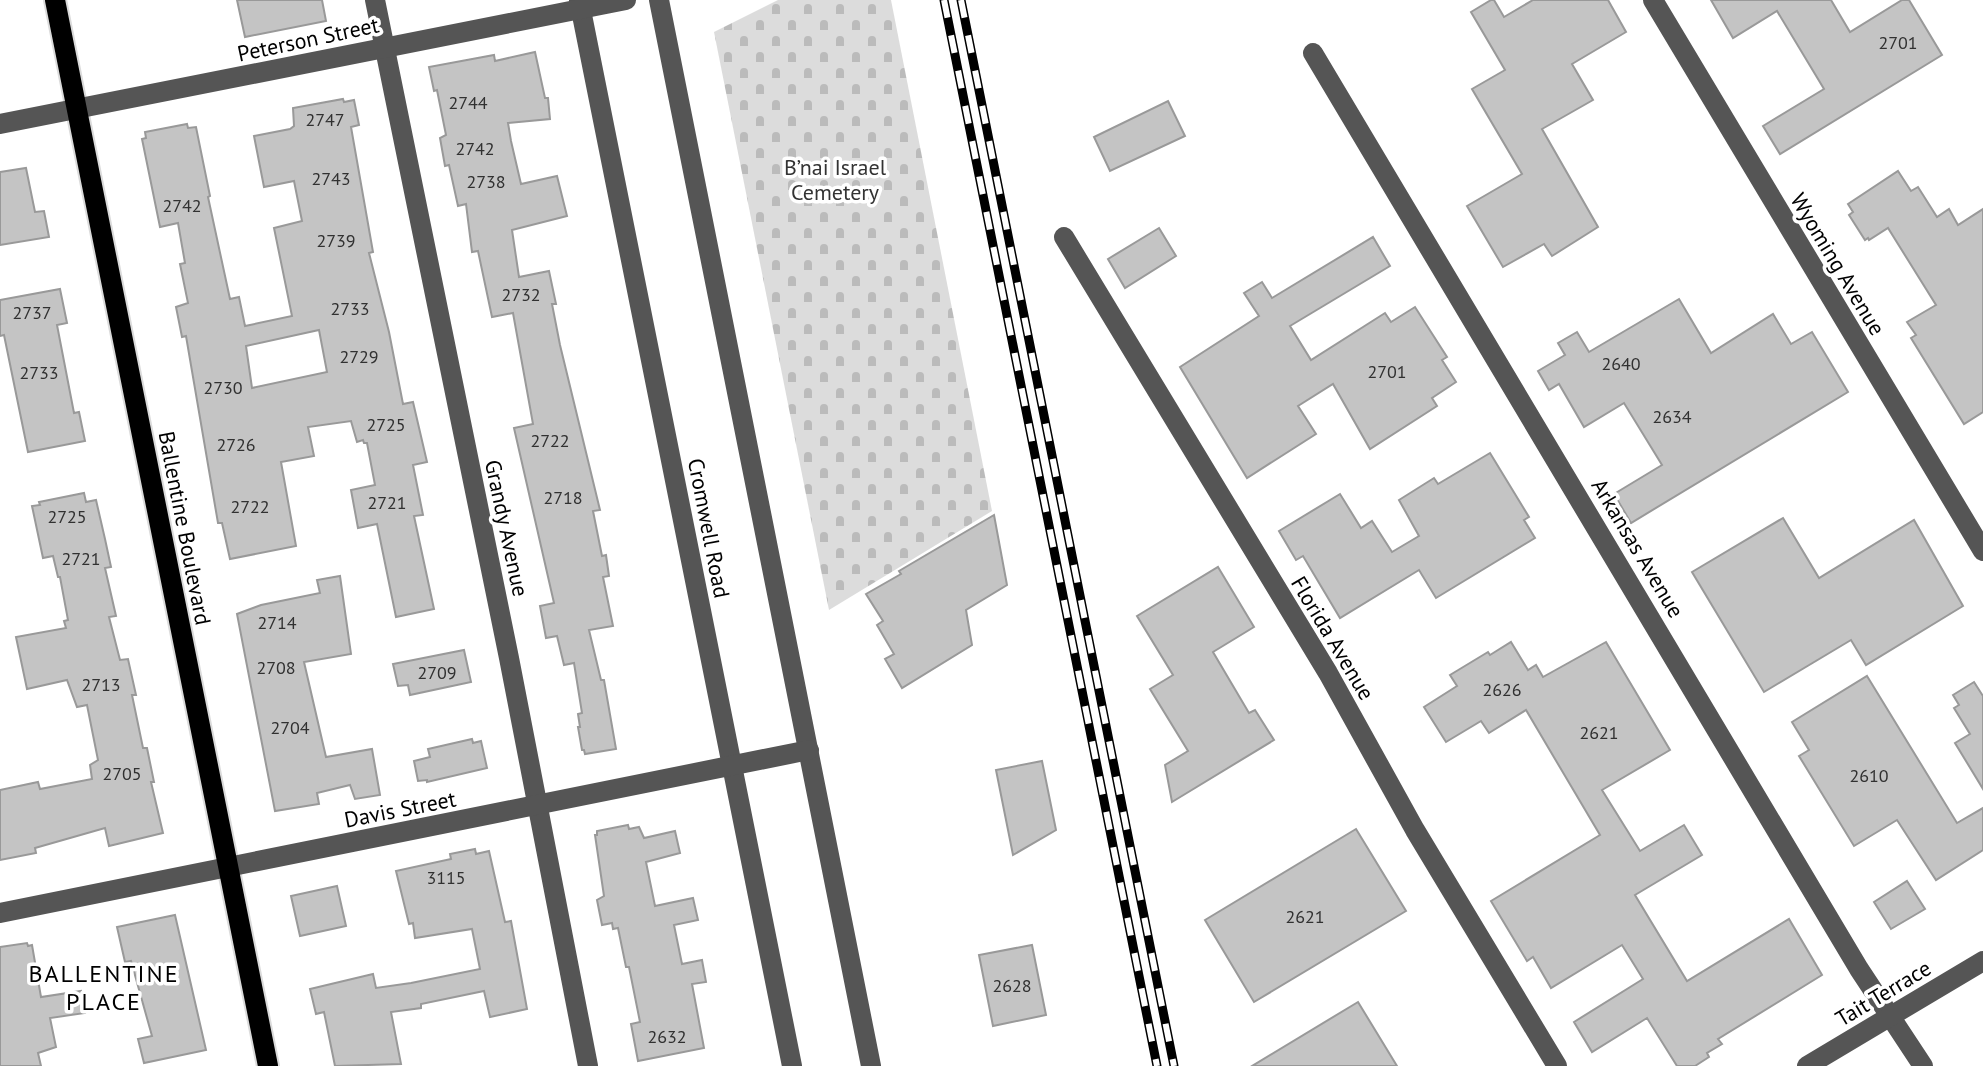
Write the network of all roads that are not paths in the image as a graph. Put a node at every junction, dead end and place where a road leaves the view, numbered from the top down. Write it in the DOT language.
graph roads {
  1 [pos="55,0"];
  2 [pos="375,0"];
  3 [pos="626,0"];
  4 [pos="659,0"];
  5 [pos="1653,0"];
  6 [pos="580,5"];
  7 [pos="384,48"];
  8 [pos="1313,53"];
  9 [pos="76,108"];
  10 [pos="0,124"];
  11 [pos="1064,237"];
  12 [pos="1983,551"];
  13 [pos="809,750"];
  14 [pos="732,766"];
  15 [pos="537,806"];
  16 [pos="228,867"];
  17 [pos="0,913"];
  18 [pos="1983,961"];
  19 [pos="1890,1017"];
  20 [pos="268,1066"];
  21 [pos="588,1066"];
  22 [pos="792,1066"];
  23 [pos="871,1066"];
  24 [pos="1557,1066"];
  25 [pos="1807,1066"];
  26 [pos="1923,1066"];
  1 -- 9 [label="main road, Ballentine Boulevard"];
  2 -- 7 [label="street, Grandy Avenue"];
  3 -- 6 [label="street, Peterson Street"];
  4 -- 13 [label="street"];
  5 -- 12 [label="street, Wyoming Avenue"];
  6 -- 7 [label="street, Peterson Street"];
  6 -- 14 [label="street, Cromwell Road"];
  7 -- 9 [label="street, Peterson Street"];
  7 -- 15 [label="street, Grandy Avenue"];
  8 -- 19 [label="street, Arkansas Avenue"];
  9 -- 10 [label="street, Peterson Street"];
  9 -- 16 [label="main road, Ballentine Boulevard"];
  11 -- 24 [label="street, Florida Avenue"];
  13 -- 14 [label="street, Davis Street"];
  13 -- 23 [label="street"];
  14 -- 15 [label="street, Davis Street"];
  14 -- 22 [label="street, Cromwell Road"];
  15 -- 16 [label="street, Davis Street"];
  15 -- 21 [label="street, Grandy Avenue"];
  16 -- 17 [label="street, Davis Street"];
  16 -- 20 [label="main road, Ballentine Boulevard"];
  18 -- 19 [label="street, Tait Terrace"];
  19 -- 25 [label="street, Tait Terrace"];
  19 -- 26 [label="street, Arkansas Avenue"];
}
